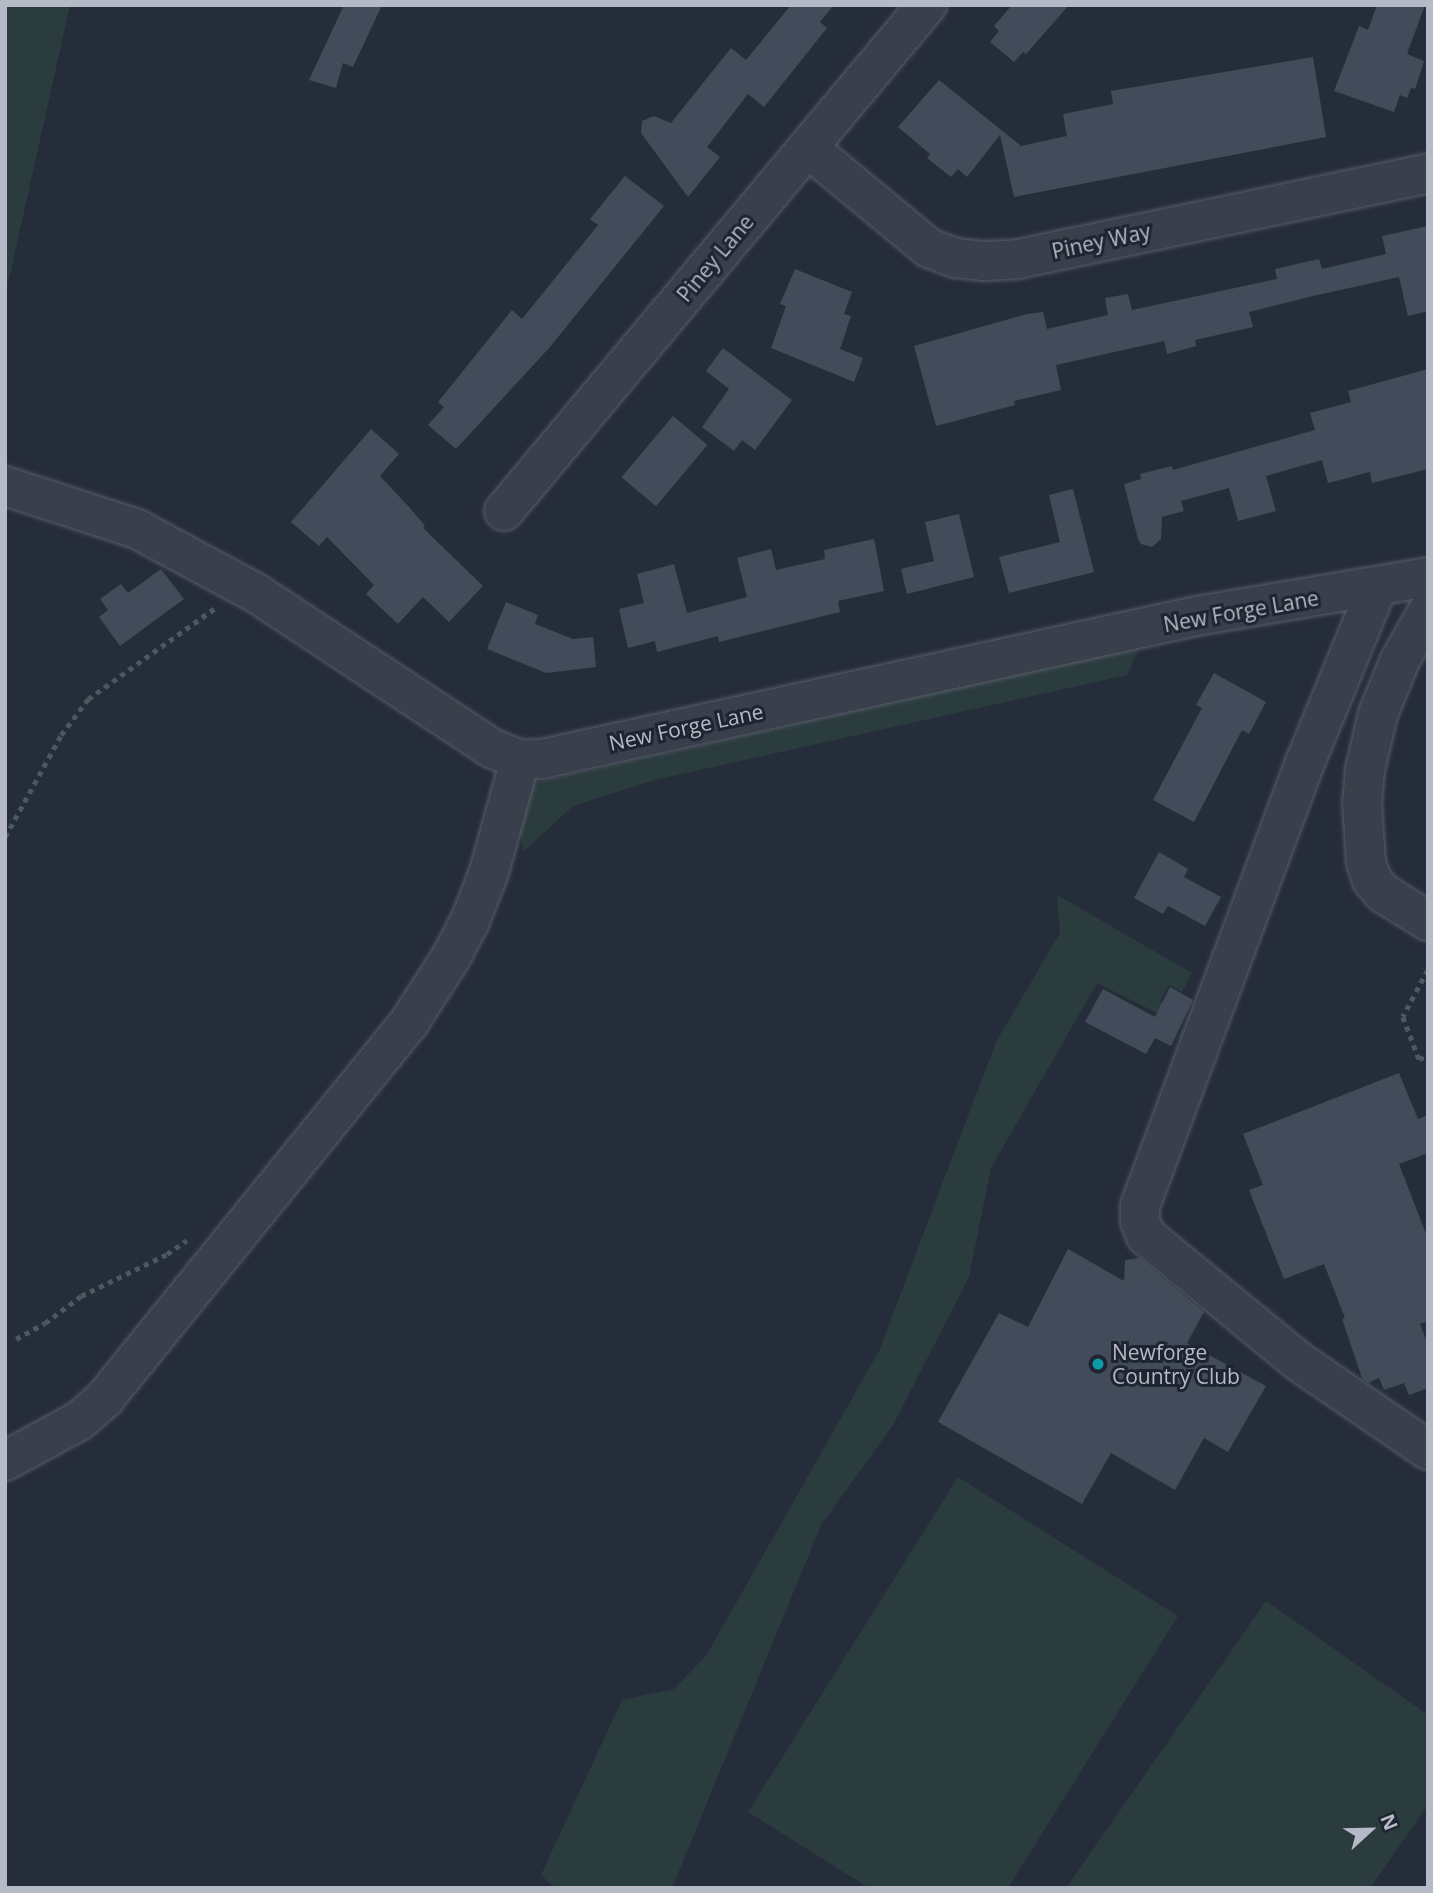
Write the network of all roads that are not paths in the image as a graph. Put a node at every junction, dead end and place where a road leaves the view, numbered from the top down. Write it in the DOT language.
graph roads {
  1 [pos="927,5"];
  2 [pos="808,148"];
  3 [pos="1428,173"];
  4 [pos="5,486"];
  5 [pos="504,510"];
  6 [pos="1428,577"];
  7 [pos="1377,588"];
  8 [pos="1428,611"];
  9 [pos="520,760"];
  10 [pos="1428,921"];
  11 [pos="1428,1450"];
  12 [pos="5,1461"];
  1 -- 2 [label="street, Piney Lane"];
  2 -- 3 [label="street, Piney Way"];
  2 -- 5 [label="street, Piney Lane"];
  4 -- 9 [label="street, New Forge Lane"];
  6 -- 7 [label="street, New Forge Lane"];
  7 -- 9 [label="street, New Forge Lane"];
  7 -- 11 [label="street"];
  8 -- 10 [label="street"];
  9 -- 12 [label="street"];
}
